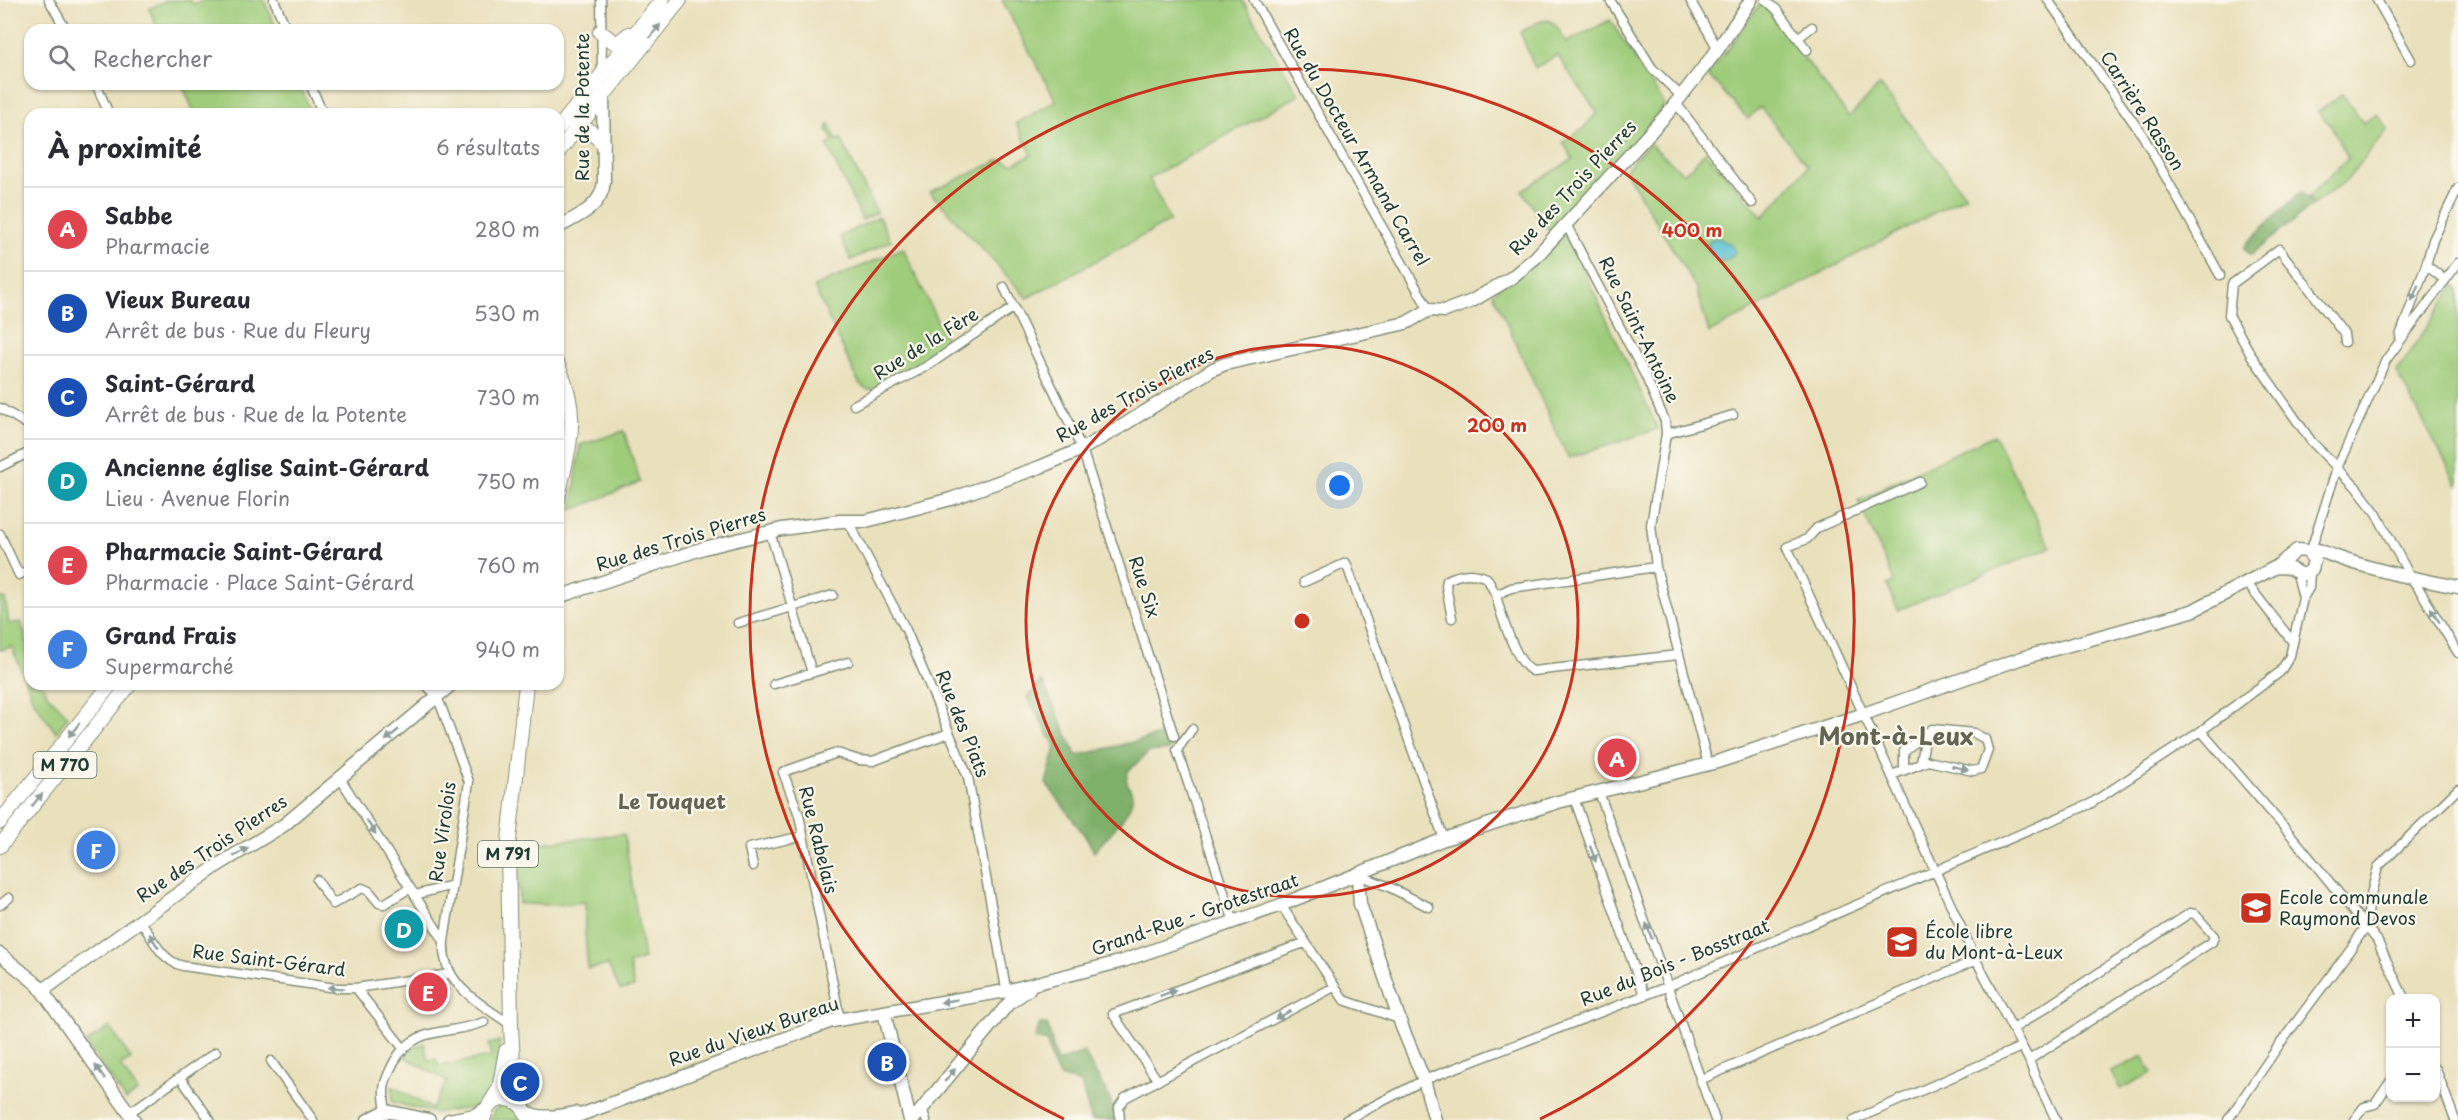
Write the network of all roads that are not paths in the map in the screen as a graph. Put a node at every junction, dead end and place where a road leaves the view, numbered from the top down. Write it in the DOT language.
graph roads {
  1 [pos="49,0"];
  2 [pos="274,0"];
  3 [pos="601,0"];
  4 [pos="662,0"];
  5 [pos="680,0"];
  6 [pos="1254,0"];
  7 [pos="1610,0"];
  8 [pos="1690,0"];
  9 [pos="1751,0"];
  10 [pos="1766,0"];
  11 [pos="2048,0"];
  12 [pos="2377,0"];
  13 [pos="63,24"];
  14 [pos="284,24"];
  15 [pos="643,24"];
  16 [pos="1812,27"];
  17 [pos="600,32"];
  18 [pos="1798,38"];
  19 [pos="1718,49"];
  20 [pos="1807,50"];
  21 [pos="2411,60"];
  22 [pos="602,74"];
  23 [pos="99,90"];
  24 [pos="313,90"];
  25 [pos="603,96"];
  26 [pos="1679,99"];
  27 [pos="106,108"];
  28 [pos="320,108"];
  29 [pos="564,122"];
  30 [pos="575,130"];
  31 [pos="603,143"];
  32 [pos="564,144"];
  33 [pos="2458,188"];
  34 [pos="1752,203"];
  35 [pos="564,224"];
  36 [pos="1567,226"];
  37 [pos="2458,263"];
  38 [pos="2426,266"];
  39 [pos="2220,275"];
  40 [pos="2445,280"];
  41 [pos="1004,286"];
  42 [pos="1014,307"];
  43 [pos="1429,310"];
  44 [pos="2345,342"];
  45 [pos="2398,343"];
  46 [pos="564,380"];
  47 [pos="854,405"];
  48 [pos="0,408"];
  49 [pos="1733,415"];
  50 [pos="24,422"];
  51 [pos="1666,434"];
  52 [pos="1082,448"];
  53 [pos="24,455"];
  54 [pos="0,467"];
  55 [pos="2337,468"];
  56 [pos="564,470"];
  57 [pos="1920,482"];
  58 [pos="848,521"];
  59 [pos="770,532"];
  60 [pos="2315,533"];
  61 [pos="0,534"];
  62 [pos="2312,559"];
  63 [pos="2294,563"];
  64 [pos="1656,567"];
  65 [pos="24,572"];
  66 [pos="2410,578"];
  67 [pos="1304,582"];
  68 [pos="2246,582"];
  69 [pos="2458,587"];
  70 [pos="564,595"];
  71 [pos="833,595"];
  72 [pos="1496,596"];
  73 [pos="2303,598"];
  74 [pos="792,607"];
  75 [pos="1452,618"];
  76 [pos="738,623"];
  77 [pos="2292,641"];
  78 [pos="2458,653"];
  79 [pos="1678,655"];
  80 [pos="848,662"];
  81 [pos="812,673"];
  82 [pos="774,684"];
  83 [pos="106,690"];
  84 [pos="125,690"];
  85 [pos="430,690"];
  86 [pos="446,690"];
  87 [pos="525,690"];
  88 [pos="437,698"];
  89 [pos="1863,714"];
  90 [pos="1192,729"];
  91 [pos="2201,731"];
  92 [pos="949,733"];
  93 [pos="1926,735"];
  94 [pos="1174,736"];
  95 [pos="1921,762"];
  96 [pos="1708,764"];
  97 [pos="1904,769"];
  98 [pos="1892,775"];
  99 [pos="340,778"];
  100 [pos="2458,789"];
  101 [pos="1599,792"];
  102 [pos="1574,798"];
  103 [pos="0,822"];
  104 [pos="803,836"];
  105 [pos="1444,839"];
  106 [pos="0,846"];
  107 [pos="753,866"];
  108 [pos="1936,869"];
  109 [pos="1358,875"];
  110 [pos="317,880"];
  111 [pos="453,885"];
  112 [pos="413,892"];
  113 [pos="9,898"];
  114 [pos="0,904"];
  115 [pos="1281,905"];
  116 [pos="1429,907"];
  117 [pos="140,920"];
  118 [pos="1234,922"];
  119 [pos="2366,926"];
  120 [pos="444,941"];
  121 [pos="1304,943"];
  122 [pos="0,954"];
  123 [pos="1976,960"];
  124 [pos="449,974"];
  125 [pos="1041,983"];
  126 [pos="1669,986"];
  127 [pos="1334,987"];
  128 [pos="356,988"];
  129 [pos="42,991"];
  130 [pos="1006,991"];
  131 [pos="2402,994"];
  132 [pos="1644,995"];
  133 [pos="1008,1004"];
  134 [pos="884,1012"];
  135 [pos="840,1019"];
  136 [pos="1399,1019"];
  137 [pos="484,1022"];
  138 [pos="511,1025"];
  139 [pos="2013,1029"];
  140 [pos="2021,1047"];
  141 [pos="403,1048"];
  142 [pos="216,1052"];
  143 [pos="2029,1060"];
  144 [pos="271,1061"];
  145 [pos="180,1077"];
  146 [pos="1424,1080"];
  147 [pos="1700,1080"];
  148 [pos="2440,1080"];
  149 [pos="1158,1082"];
  150 [pos="2386,1089"];
  151 [pos="1371,1107"];
  152 [pos="1879,1109"];
  153 [pos="386,1111"];
  154 [pos="487,1111"];
  155 [pos="524,1111"];
  156 [pos="924,1114"];
  157 [pos="132,1117"];
  158 [pos="572,1118"];
  159 [pos="210,1120"];
  160 [pos="313,1120"];
  161 [pos="368,1120"];
  162 [pos="429,1120"];
  163 [pos="449,1120"];
  164 [pos="911,1120"];
  165 [pos="1120,1120"];
  166 [pos="1346,1120"];
  167 [pos="1370,1120"];
  168 [pos="1435,1120"];
  169 [pos="1715,1120"];
  170 [pos="1854,1120"];
  171 [pos="1884,1120"];
  172 [pos="2056,1120"];
  173 [pos="2228,1120"];
  174 [pos="2354,1120"];
  175 [pos="2455,1120"];
  1 -- 13 [label="street"];
  2 -- 14 [label="street"];
  3 -- 17 [label="street, Rue de la Potente"];
  4 -- 15 [label="main road"];
  25 -- 5 [label="main road, one-way"];
  6 -- 43 [label="street, Rue du Docteur Armand Carrel"];
  7 -- 26 [label="street"];
  8 -- 19 [label="street"];
  9 -- 19 [label="street, Rue des Trois Pierres"];
  10 -- 18 [label="street"];
  11 -- 39 [label="street, Carrière Rasson"];
  12 -- 21 [label="street"];
  15 -- 17 [label="main road"];
  15 -- 22 [label="main road"];
  16 -- 18 [label="street"];
  17 -- 22 [label="street, Rue de la Potente"];
  18 -- 20 [label="street"];
  19 -- 26 [label="street, Rue des Trois Pierres"];
  22 -- 25 [label="street, Rue de la Potente"];
  22 -- 29 [label="main road"];
  23 -- 27 [label="street"];
  24 -- 28 [label="street"];
  25 -- 30 [label="main road"];
  25 -- 31 [label="street, Rue de la Potente"];
  26 -- 34 [label="street"];
  26 -- 36 [label="street, Rue des Trois Pierres"];
  30 -- 31 [label="main road"];
  30 -- 32 [label="main road"];
  31 -- 35 [label="street, Rue de la Potente"];
  33 -- 38 [label="street"];
  36 -- 43 [label="street, Rue des Trois Pierres"];
  36 -- 51 [label="street, Rue Saint-Antoine"];
  37 -- 40 [label="street"];
  38 -- 40 [label="street"];
  38 -- 45 [label="street, one-way"];
  40 -- 45 [label="street"];
  41 -- 42 [label="street"];
  42 -- 47 [label="street, Rue de la Fère"];
  42 -- 52 [label="street"];
  43 -- 52 [label="street, Rue des Trois Pierres"];
  44 -- 55 [label="street"];
  45 -- 55 [label="street, Rue du Bois - Bosstraat"];
  46 -- 56 [label="main road"];
  48 -- 50 [label="street"];
  49 -- 51 [label="street"];
  51 -- 64 [label="street, Rue Saint-Antoine"];
  52 -- 58 [label="street, Rue des Trois Pierres"];
  52 -- 94 [label="street, Rue Six"];
  53 -- 54 [label="street"];
  55 -- 60 [label="street, Rue du Bois - Bosstraat"];
  55 -- 66 [label="street"];
  57 -- 89 [label="street"];
  58 -- 59 [label="street, Rue des Trois Pierres"];
  58 -- 92 [label="street, Rue des Piats"];
  59 -- 70 [label="street, Rue des Trois Pierres"];
  59 -- 74 [label="street"];
  60 -- 62 [label="street, Rue du Bois - Bosstraat"];
  60 -- 63 [label="street"];
  61 -- 65 [label="street"];
  62 -- 63 [label="street"];
  62 -- 63 [label="street"];
  62 -- 66 [label="street"];
  62 -- 73 [label="street, Rue du Bois - Bosstraat"];
  63 -- 68 [label="street, Grand-Rue - Grotestraat"];
  63 -- 73 [label="street"];
  64 -- 72 [label="street"];
  64 -- 79 [label="street, Rue Saint-Antoine"];
  66 -- 69 [label="street"];
  78 -- 66 [label="street, one-way"];
  67 -- 105 [label="street"];
  68 -- 77 [label="street"];
  68 -- 89 [label="street, Grand-Rue - Grotestraat"];
  71 -- 74 [label="street"];
  72 -- 75 [label="street"];
  72 -- 79 [label="street"];
  73 -- 77 [label="street, Rue du Bois - Bosstraat"];
  74 -- 76 [label="street"];
  74 -- 81 [label="street"];
  77 -- 91 [label="street, Rue du Bois - Bosstraat"];
  79 -- 96 [label="street, Rue Saint-Antoine"];
  80 -- 81 [label="street"];
  81 -- 82 [label="street"];
  83 -- 103 [label="main road, M 770, one-way"];
  106 -- 84 [label="main road, M 770, one-way"];
  85 -- 88 [label="street, Rue Virolois"];
  86 -- 88 [label="street, Rue des Trois Pierres"];
  87 -- 138 [label="main road, M 791"];
  88 -- 99 [label="street, Rue des Trois Pierres, one-way"];
  88 -- 111 [label="street, Rue Virolois"];
  89 -- 96 [label="street, Grand-Rue - Grotestraat"];
  89 -- 98 [label="street"];
  90 -- 118 [label="street"];
  91 -- 108 [label="street, Rue du Bois - Bosstraat"];
  91 -- 119 [label="street"];
  92 -- 104 [label="street, Rue Rabelais"];
  92 -- 130 [label="street, Rue des Piats"];
  93 -- 95 [label="street"];
  95 -- 93 [label="street, one-way"];
  93 -- 97 [label="street"];
  95 -- 97 [label="street"];
  96 -- 101 [label="street, Grand-Rue - Grotestraat"];
  97 -- 98 [label="street"];
  98 -- 108 [label="street"];
  99 -- 112 [label="street, one-way"];
  117 -- 99 [label="street, Rue des Trois Pierres, one-way"];
  100 -- 119 [label="street"];
  101 -- 102 [label="street, Grand-Rue - Grotestraat"];
  126 -- 101 [label="street, one-way"];
  102 -- 105 [label="street, Grand-Rue - Grotestraat"];
  102 -- 132 [label="street, one-way"];
  104 -- 107 [label="street"];
  104 -- 135 [label="street, Rue Rabelais"];
  105 -- 109 [label="street, Grand-Rue - Grotestraat"];
  108 -- 123 [label="street"];
  108 -- 126 [label="street, Rue du Bois - Bosstraat"];
  109 -- 115 [label="street, Grand-Rue - Grotestraat"];
  109 -- 116 [label="street"];
  109 -- 136 [label="street"];
  110 -- 112 [label="street"];
  111 -- 112 [label="street"];
  111 -- 120 [label="street, Rue Virolois"];
  112 -- 120 [label="street"];
  113 -- 114 [label="street"];
  115 -- 118 [label="street, Grand-Rue - Grotestraat"];
  115 -- 121 [label="street"];
  128 -- 117 [label="street, Rue Saint-Gérard, one-way"];
  117 -- 129 [label="street, Rue des Trois Pierres"];
  118 -- 125 [label="street, Grand-Rue - Grotestraat"];
  119 -- 131 [label="street"];
  119 -- 173 [label="street"];
  120 -- 124 [label="street"];
  121 -- 127 [label="street"];
  149 -- 121 [label="street, one-way"];
  122 -- 129 [label="street"];
  123 -- 139 [label="street"];
  123 -- 147 [label="street"];
  124 -- 128 [label="street, Rue Saint-Gérard"];
  124 -- 138 [label="street"];
  125 -- 130 [label="street, Rue du Vieux Bureau"];
  125 -- 133 [label="street"];
  126 -- 132 [label="street, Rue du Bois - Bosstraat"];
  126 -- 147 [label="street"];
  127 -- 136 [label="street"];
  127 -- 149 [label="street, one-way"];
  128 -- 141 [label="street"];
  157 -- 129 [label="street, one-way"];
  130 -- 133 [label="street, Rue des Piats"];
  130 -- 134 [label="street, Rue du Vieux Bureau, one-way"];
  132 -- 146 [label="street, Rue du Bois - Bosstraat"];
  156 -- 133 [label="street, one-way"];
  134 -- 135 [label="street, Rue du Vieux Bureau"];
  134 -- 164 [label="street"];
  135 -- 158 [label="street, Rue du Vieux Bureau"];
  136 -- 146 [label="street"];
  137 -- 141 [label="street"];
  138 -- 154 [label="main road, M 791"];
  138 -- 155 [label="main road, M 791"];
  139 -- 140 [label="street"];
  139 -- 143 [label="street"];
  140 -- 143 [label="street"];
  140 -- 152 [label="street"];
  141 -- 153 [label="street"];
  142 -- 145 [label="street"];
  143 -- 172 [label="street"];
  144 -- 160 [label="street"];
  145 -- 157 [label="street"];
  145 -- 159 [label="street"];
  146 -- 151 [label="street, Rue du Bois - Bosstraat"];
  146 -- 168 [label="street"];
  147 -- 169 [label="street"];
  148 -- 175 [label="street"];
  149 -- 165 [label="street"];
  150 -- 174 [label="street"];
  151 -- 166 [label="street, Rue du Bois - Bosstraat"];
  151 -- 167 [label="street"];
  152 -- 170 [label="street"];
  152 -- 171 [label="street"];
  153 -- 161 [label="street"];
  153 -- 162 [label="street"];
  154 -- 155 [label="main road"];
  154 -- 163 [label="street"];
  155 -- 158 [label="street, Rue du Vieux Bureau"];
  156 -- 164 [label="street"];
}
